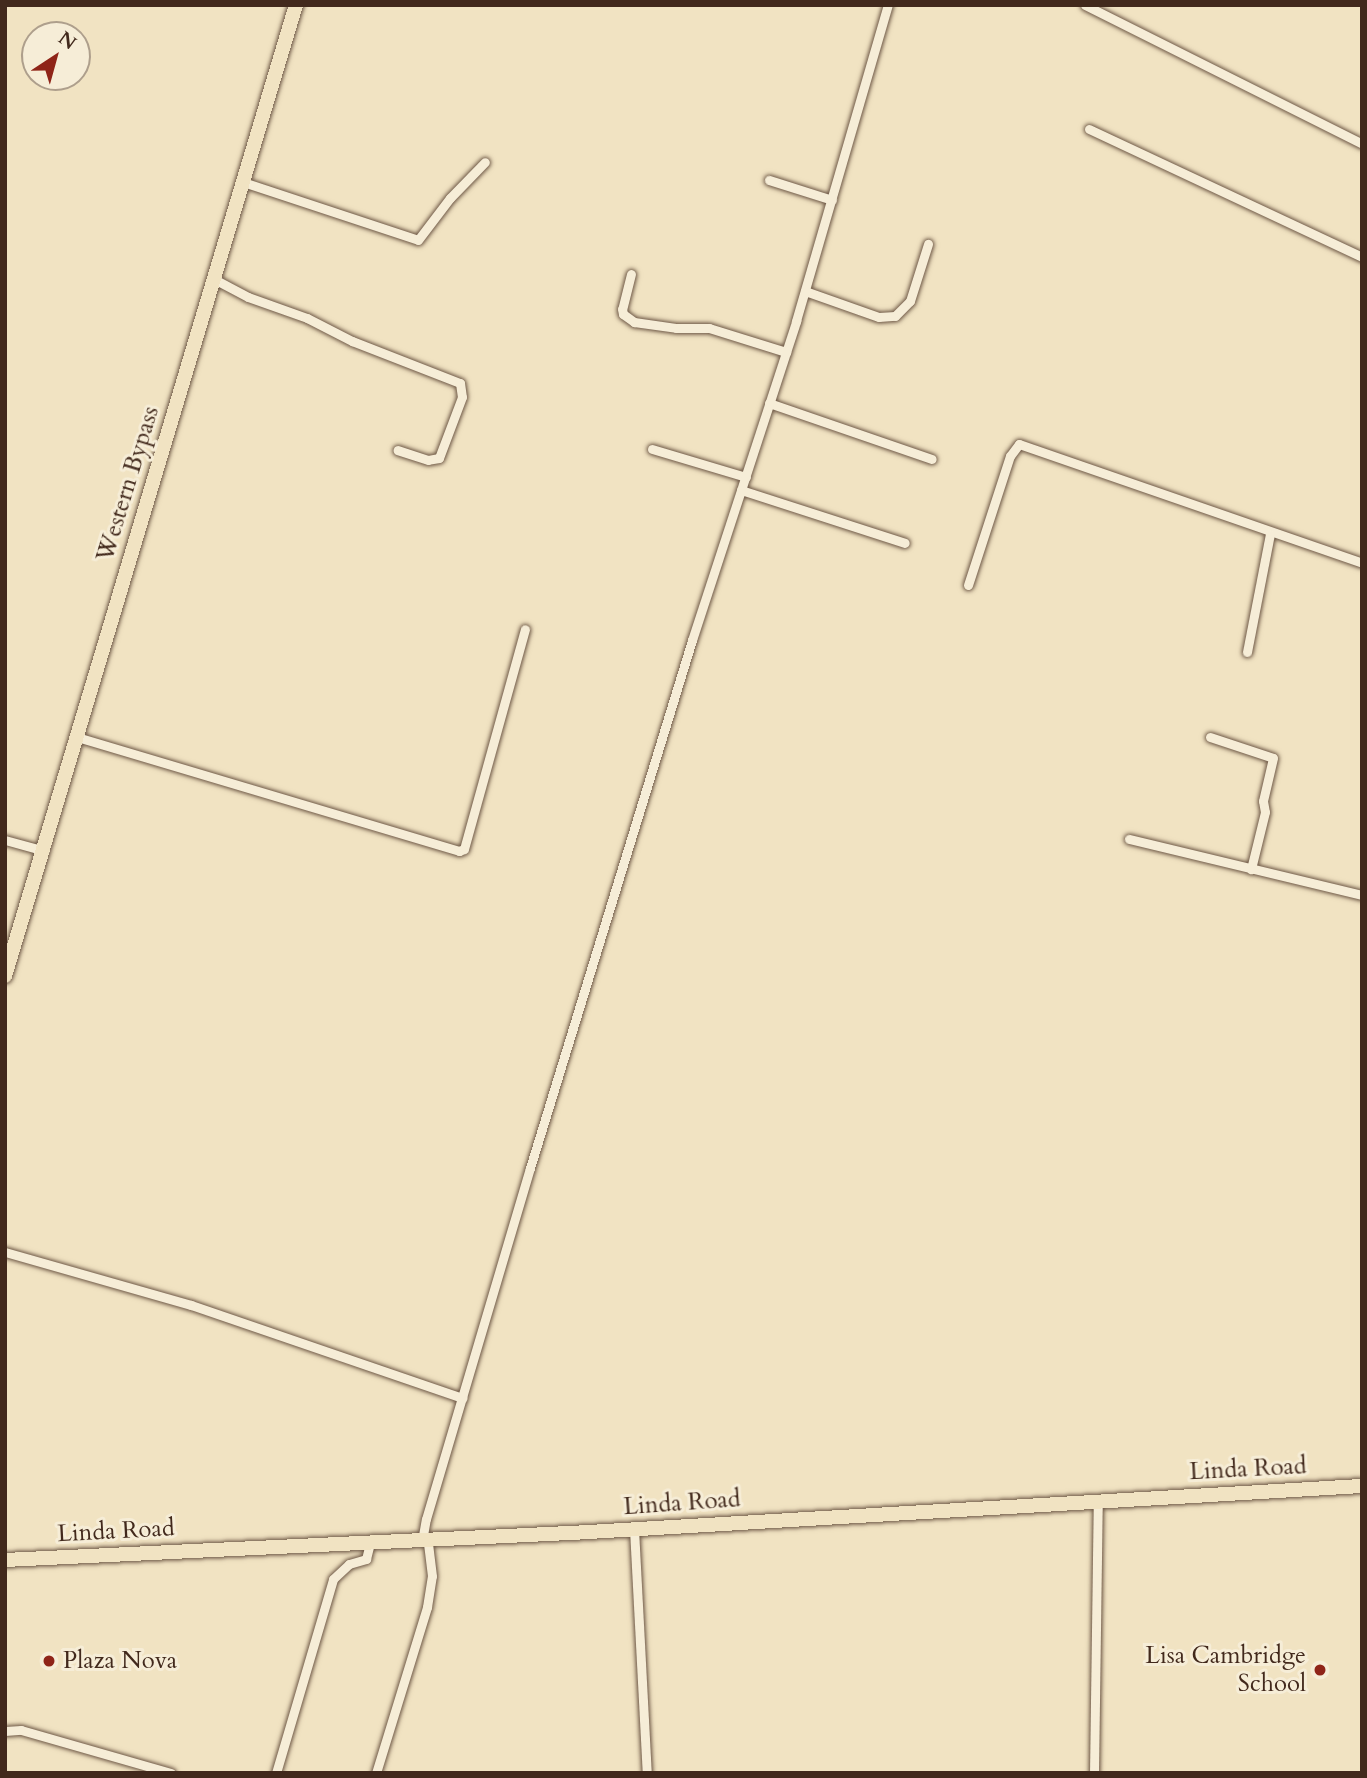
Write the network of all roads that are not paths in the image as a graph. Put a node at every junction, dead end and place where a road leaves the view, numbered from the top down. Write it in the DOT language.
graph roads {
  1 [pos="296,5"];
  2 [pos="888,5"];
  3 [pos="1085,5"];
  4 [pos="1089,129"];
  5 [pos="1362,144"];
  6 [pos="485,162"];
  7 [pos="769,180"];
  8 [pos="243,182"];
  9 [pos="832,200"];
  10 [pos="928,244"];
  11 [pos="1362,257"];
  12 [pos="631,274"];
  13 [pos="214,279"];
  14 [pos="805,291"];
  15 [pos="786,352"];
  16 [pos="769,403"];
  17 [pos="652,449"];
  18 [pos="398,450"];
  19 [pos="932,459"];
  20 [pos="746,477"];
  21 [pos="741,490"];
  22 [pos="1270,534"];
  23 [pos="905,543"];
  24 [pos="1362,563"];
  25 [pos="968,585"];
  26 [pos="525,629"];
  27 [pos="1247,652"];
  28 [pos="77,737"];
  29 [pos="1210,737"];
  30 [pos="1129,839"];
  31 [pos="5,840"];
  32 [pos="45,851"];
  33 [pos="1251,869"];
  34 [pos="1362,895"];
  35 [pos="5,976"];
  36 [pos="5,1252"];
  37 [pos="463,1398"];
  38 [pos="1362,1486"];
  39 [pos="1098,1500"];
  40 [pos="634,1529"];
  41 [pos="425,1541"];
  42 [pos="370,1543"];
  43 [pos="5,1560"];
  44 [pos="5,1731"];
  45 [pos="171,1773"];
  46 [pos="276,1773"];
  47 [pos="376,1773"];
  48 [pos="647,1773"];
  49 [pos="1094,1773"];
  1 -- 8 [label="main road, Western Bypass"];
  2 -- 9 [label="street"];
  3 -- 5 [label="street"];
  4 -- 11 [label="street"];
  6 -- 8 [label="street"];
  7 -- 9 [label="street"];
  8 -- 13 [label="main road, Western Bypass"];
  9 -- 14 [label="street"];
  10 -- 14 [label="street"];
  12 -- 15 [label="street"];
  13 -- 18 [label="street"];
  13 -- 28 [label="main road, Western Bypass"];
  14 -- 15 [label="street"];
  15 -- 16 [label="street"];
  16 -- 19 [label="street"];
  16 -- 20 [label="street"];
  17 -- 20 [label="street"];
  20 -- 21 [label="street"];
  21 -- 23 [label="street"];
  21 -- 37 [label="street"];
  22 -- 24 [label="street"];
  22 -- 25 [label="street"];
  22 -- 27 [label="street"];
  26 -- 28 [label="street"];
  28 -- 32 [label="main road, Western Bypass"];
  29 -- 33 [label="street"];
  30 -- 33 [label="street"];
  31 -- 32 [label="street"];
  32 -- 35 [label="main road, Western Bypass"];
  33 -- 34 [label="street"];
  36 -- 37 [label="street"];
  37 -- 41 [label="street"];
  38 -- 39 [label="main road, Linda Road"];
  39 -- 40 [label="main road, Linda Road"];
  39 -- 49 [label="street"];
  40 -- 41 [label="main road, Linda Road"];
  40 -- 48 [label="street"];
  41 -- 42 [label="main road, Linda Road"];
  41 -- 47 [label="street"];
  42 -- 43 [label="main road, Linda Road"];
  42 -- 46 [label="street"];
  44 -- 45 [label="street"];
}
